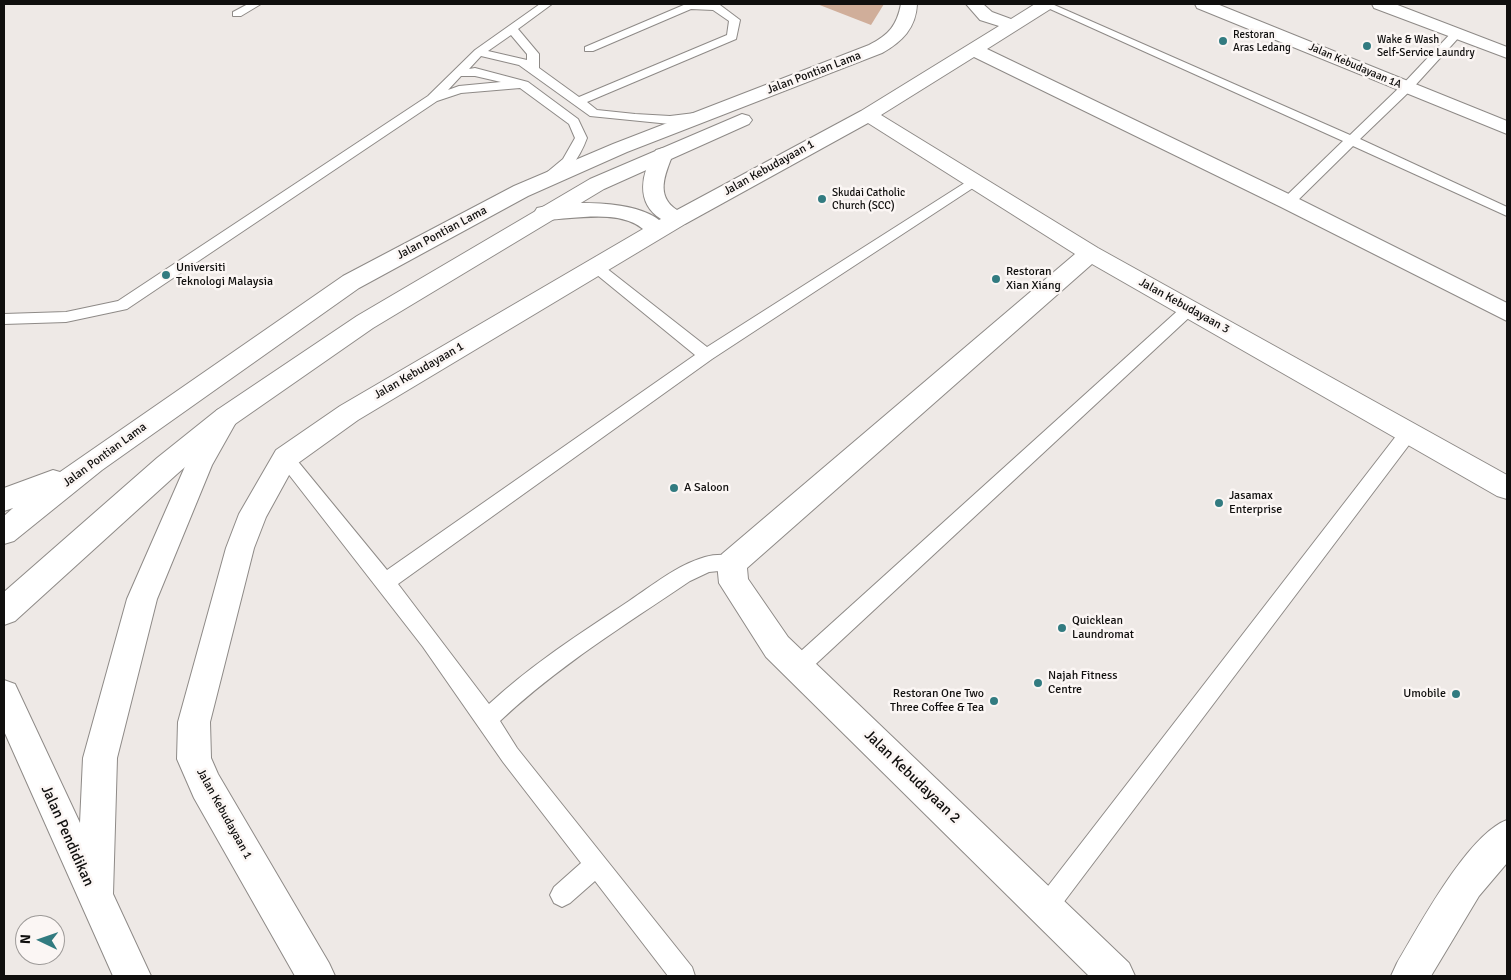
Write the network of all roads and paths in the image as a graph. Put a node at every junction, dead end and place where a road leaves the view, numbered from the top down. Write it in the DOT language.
graph roads {
  1 [pos="256,4"];
  2 [pos="547,4"];
  3 [pos="909,4"];
  4 [pos="974,4"];
  5 [pos="1045,4"];
  6 [pos="1203,4"];
  7 [pos="1380,4"];
  8 [pos="237,14"];
  9 [pos="1010,24"];
  10 [pos="513,30"];
  11 [pos="1457,33"];
  12 [pos="590,49"];
  13 [pos="973,49"];
  14 [pos="876,50"];
  15 [pos="479,52"];
  16 [pos="1507,53"];
  17 [pos="532,70"];
  18 [pos="459,72"];
  19 [pos="524,84"];
  20 [pos="1407,87"];
  21 [pos="432,99"];
  22 [pos="579,102"];
  23 [pos="868,115"];
  24 [pos="703,116"];
  25 [pos="1507,128"];
  26 [pos="1353,141"];
  27 [pos="663,154"];
  28 [pos="974,181"];
  29 [pos="521,191"];
  30 [pos="1288,202"];
  31 [pos="1507,212"];
  32 [pos="545,213"];
  33 [pos="659,219"];
  34 [pos="1090,253"];
  35 [pos="596,267"];
  36 [pos="1189,310"];
  37 [pos="1507,313"];
  38 [pos="4,319"];
  39 [pos="706,355"];
  40 [pos="226,417"];
  41 [pos="1409,432"];
  42 [pos="285,458"];
  43 [pos="92,462"];
  44 [pos="1507,488"];
  45 [pos="4,500"];
  46 [pos="4,532"];
  47 [pos="732,563"];
  48 [pos="386,582"];
  49 [pos="4,611"];
  50 [pos="798,667"];
  51 [pos="4,695"];
  52 [pos="488,719"];
  53 [pos="1507,837"];
  54 [pos="596,864"];
  55 [pos="562,895"];
  56 [pos="95,897"];
  57 [pos="1046,907"];
  58 [pos="132,976"];
  59 [pos="316,976"];
  60 [pos="683,976"];
  61 [pos="1116,976"];
  62 [pos="1410,976"];
  1 -- 8 [label="lane"];
  2 -- 10 [label="lane"];
  3 -- 14 [label="street, Jalan Pontian Lama"];
  4 -- 9 [label="street"];
  5 -- 9 [label="street, Jalan Kebudayaan 1"];
  5 -- 26 [label="lane"];
  6 -- 20 [label="street, Jalan Kebudayaan 1A"];
  7 -- 11 [label="street"];
  9 -- 13 [label="street, Jalan Kebudayaan 1"];
  10 -- 15 [label="lane"];
  10 -- 17 [label="lane"];
  11 -- 16 [label="street"];
  11 -- 20 [label="lane"];
  12 -- 22 [label="lane"];
  13 -- 23 [label="street, Jalan Kebudayaan 1"];
  13 -- 30 [label="street"];
  14 -- 24 [label="street, Jalan Pontian Lama"];
  14 -- 27 [label="street"];
  15 -- 17 [label="lane"];
  15 -- 18 [label="lane"];
  17 -- 22 [label="lane"];
  18 -- 19 [label="lane"];
  18 -- 21 [label="lane"];
  19 -- 21 [label="lane"];
  19 -- 29 [label="lane"];
  20 -- 25 [label="street, Jalan Kebudayaan 1A"];
  20 -- 26 [label="lane"];
  21 -- 38 [label="lane"];
  22 -- 24 [label="lane"];
  23 -- 28 [label="street, Jalan Kebudayaan 3"];
  23 -- 33 [label="street, Jalan Kebudayaan 1"];
  24 -- 29 [label="street, Jalan Pontian Lama"];
  26 -- 30 [label="lane"];
  26 -- 31 [label="lane"];
  27 -- 32 [label="street"];
  27 -- 33 [label="street"];
  28 -- 34 [label="street, Jalan Kebudayaan 3"];
  28 -- 39 [label="lane"];
  29 -- 43 [label="street, Jalan Pontian Lama"];
  30 -- 37 [label="street"];
  32 -- 33 [label="street"];
  32 -- 40 [label="street"];
  33 -- 35 [label="street, Jalan Kebudayaan 1"];
  34 -- 36 [label="street, Jalan Kebudayaan 3"];
  34 -- 47 [label="street"];
  35 -- 39 [label="lane"];
  35 -- 42 [label="street, Jalan Kebudayaan 1"];
  36 -- 41 [label="street, Jalan Kebudayaan 3"];
  36 -- 50 [label="lane"];
  39 -- 48 [label="lane"];
  40 -- 49 [label="street"];
  40 -- 56 [label="street"];
  41 -- 44 [label="street, Jalan Kebudayaan 3"];
  41 -- 57 [label="lane"];
  42 -- 48 [label="lane"];
  42 -- 59 [label="street, Jalan Kebudayaan 1"];
  43 -- 45 [label="street"];
  43 -- 46 [label="street, Jalan Pontian Lama"];
  47 -- 50 [label="street, Jalan Kebudayaan 2"];
  47 -- 52 [label="lane"];
  48 -- 52 [label="lane"];
  50 -- 57 [label="street, Jalan Kebudayaan 2"];
  51 -- 56 [label="street, Jalan Pendidikan"];
  52 -- 54 [label="lane"];
  53 -- 62 [label="street"];
  54 -- 55 [label="lane"];
  54 -- 60 [label="lane"];
  56 -- 58 [label="street, Jalan Pendidikan"];
  57 -- 61 [label="street, Jalan Kebudayaan 2"];
}
